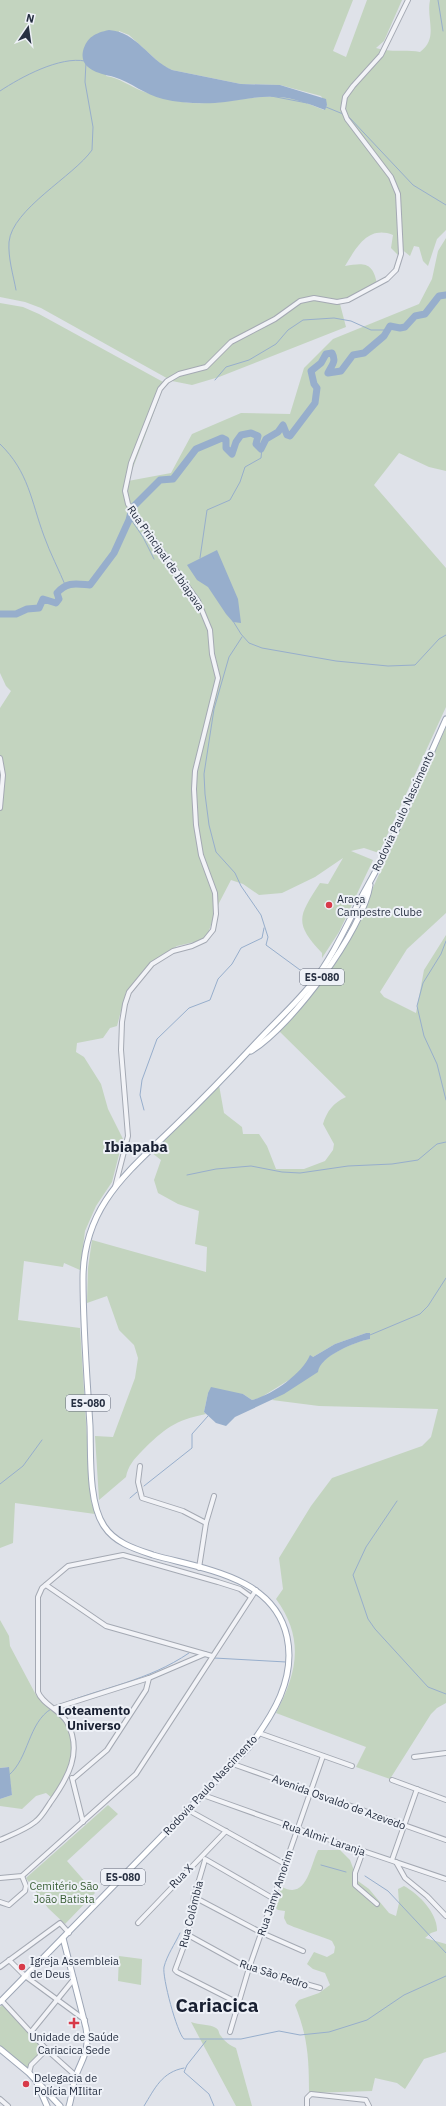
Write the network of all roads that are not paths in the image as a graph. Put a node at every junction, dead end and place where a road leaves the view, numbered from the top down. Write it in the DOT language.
graph roads {
  1 [pos="408,0"];
  2 [pos="446,719"];
  3 [pos="0,758"];
  4 [pos="0,808"];
  5 [pos="115,1187"];
  6 [pos="140,1466"];
  7 [pos="214,1496"];
  8 [pos="206,1523"];
  9 [pos="177,1562"];
  10 [pos="199,1568"];
  11 [pos="175,1570"];
  12 [pos="46,1586"];
  13 [pos="256,1590"];
  14 [pos="251,1597"];
  15 [pos="206,1654"];
  16 [pos="212,1656"];
  17 [pos="149,1678"];
  18 [pos="56,1708"];
  19 [pos="259,1733"];
  20 [pos="446,1753"];
  21 [pos="323,1756"];
  22 [pos="414,1758"];
  23 [pos="233,1764"];
  24 [pos="352,1766"];
  25 [pos="68,1775"];
  26 [pos="73,1779"];
  27 [pos="392,1780"];
  28 [pos="416,1789"];
  29 [pos="311,1792"];
  30 [pos="202,1795"];
  31 [pos="446,1799"];
  32 [pos="188,1810"];
  33 [pos="83,1822"];
  34 [pos="404,1826"];
  35 [pos="298,1830"];
  36 [pos="226,1831"];
  37 [pos="0,1840"];
  38 [pos="446,1840"];
  39 [pos="363,1851"];
  40 [pos="201,1856"];
  41 [pos="205,1860"];
  42 [pos="394,1861"];
  43 [pos="285,1864"];
  44 [pos="22,1876"];
  45 [pos="0,1878"];
  46 [pos="446,1879"];
  47 [pos="194,1897"];
  48 [pos="274,1899"];
  49 [pos="0,1902"];
  50 [pos="377,1904"];
  51 [pos="446,1916"];
  52 [pos="138,1923"];
  53 [pos="69,1933"];
  54 [pos="262,1933"];
  55 [pos="188,1935"];
  56 [pos="63,1938"];
  57 [pos="303,1951"];
  58 [pos="9,1960"];
  59 [pos="0,1967"];
  60 [pos="249,1968"];
  61 [pos="25,1976"];
  62 [pos="74,1979"];
  63 [pos="320,1988"];
  64 [pos="57,2000"];
  65 [pos="1,2002"];
  66 [pos="238,2003"];
  67 [pos="84,2020"];
  68 [pos="31,2032"];
  69 [pos="230,2032"];
  70 [pos="0,2049"];
  71 [pos="47,2049"];
  72 [pos="32,2065"];
  73 [pos="22,2067"];
  74 [pos="29,2073"];
  75 [pos="76,2076"];
  76 [pos="35,2079"];
  77 [pos="0,2099"];
  78 [pos="55,2100"];
  79 [pos="8,2106"];
  80 [pos="47,2106"];
  81 [pos="60,2106"];
  82 [pos="69,2106"];
  83 [pos="307,2106"];
  84 [pos="368,2106"];
  1 -- 5 [label="street, Rua Principal de Ibiapava"];
  2 -- 5 [label="main road, Rodovia Paulo Nascimento / ES-080"];
  3 -- 4 [label="street"];
  5 -- 9 [label="main road, Rodovia Paulo Nascimento / ES-080"];
  6 -- 8 [label="street"];
  7 -- 8 [label="street"];
  8 -- 10 [label="street"];
  9 -- 10 [label="main road, Rodovia Paulo Nascimento / ES-080"];
  9 -- 11 [label="street"];
  10 -- 13 [label="main road, Rodovia Paulo Nascimento / ES-080"];
  11 -- 12 [label="street"];
  11 -- 14 [label="street"];
  12 -- 15 [label="street"];
  12 -- 18 [label="street"];
  13 -- 14 [label="street"];
  13 -- 19 [label="main road, Rodovia Paulo Nascimento / ES-080"];
  14 -- 16 [label="street"];
  15 -- 16 [label="street"];
  15 -- 17 [label="street"];
  16 -- 33 [label="street"];
  17 -- 18 [label="street"];
  17 -- 26 [label="street"];
  18 -- 25 [label="street"];
  19 -- 21 [label="street"];
  19 -- 23 [label="main road, Rodovia Paulo Nascimento / ES-080"];
  20 -- 22 [label="street"];
  21 -- 24 [label="street"];
  21 -- 29 [label="street, Rua Jamy Amorim"];
  23 -- 29 [label="street, Avenida Osvaldo de Azevedo"];
  23 -- 30 [label="main road, Rodovia Paulo Nascimento / ES-080"];
  25 -- 26 [label="street"];
  25 -- 37 [label="street"];
  26 -- 33 [label="street"];
  27 -- 28 [label="street"];
  28 -- 31 [label="street"];
  28 -- 34 [label="street"];
  29 -- 34 [label="street, Avenida Osvaldo de Azevedo"];
  29 -- 35 [label="street, Rua Jamy Amorim"];
  30 -- 32 [label="main road, Rodovia Paulo Nascimento / ES-080"];
  30 -- 35 [label="street, Rua Almir Laranja"];
  32 -- 36 [label="street"];
  32 -- 53 [label="main road, Rodovia Paulo Nascimento / ES-080"];
  33 -- 44 [label="street"];
  34 -- 38 [label="street, Avenida Osvaldo de Azevedo"];
  34 -- 42 [label="street"];
  35 -- 39 [label="street, Rua Almir Laranja"];
  35 -- 43 [label="street, Rua Jamy Amorim"];
  36 -- 40 [label="street, Rua X"];
  36 -- 43 [label="street"];
  39 -- 42 [label="street, Rua Almir Laranja"];
  39 -- 50 [label="street"];
  40 -- 41 [label="street"];
  40 -- 52 [label="street, Rua X"];
  41 -- 47 [label="street, Rua Colômbia"];
  41 -- 48 [label="street"];
  42 -- 46 [label="street, Rua Almir Laranja"];
  42 -- 51 [label="street"];
  43 -- 48 [label="street, Rua Jamy Amorim"];
  44 -- 45 [label="street"];
  44 -- 49 [label="street"];
  47 -- 54 [label="street"];
  47 -- 55 [label="street, Rua Colômbia"];
  48 -- 54 [label="street, Rua Jamy Amorim"];
  53 -- 56 [label="main road, Rodovia Paulo Nascimento / ES-080"];
  53 -- 58 [label="street"];
  54 -- 57 [label="street"];
  54 -- 60 [label="street, Rua Jamy Amorim"];
  55 -- 60 [label="street, Rua São Pedro"];
  55 -- 66 [label="street, Rua Colômbia"];
  56 -- 61 [label="main road, Rodovia Paulo Nascimento"];
  56 -- 62 [label="main road"];
  58 -- 59 [label="street"];
  58 -- 61 [label="street"];
  60 -- 63 [label="street, Rua São Pedro"];
  60 -- 66 [label="street, Rua Jamy Amorim"];
  61 -- 64 [label="street"];
  61 -- 65 [label="main road, Rodovia Paulo Nascimento"];
  62 -- 64 [label="street"];
  62 -- 67 [label="main road"];
  64 -- 67 [label="street"];
  64 -- 68 [label="street"];
  65 -- 68 [label="street"];
  66 -- 69 [label="street, Rua Jamy Amorim"];
  67 -- 75 [label="main road"];
  68 -- 71 [label="street"];
  70 -- 73 [label="main road"];
  71 -- 72 [label="street"];
  71 -- 75 [label="street"];
  72 -- 73 [label="street"];
  72 -- 74 [label="street"];
  73 -- 74 [label="main road"];
  74 -- 76 [label="main road"];
  75 -- 82 [label="main road"];
  76 -- 78 [label="main road"];
  76 -- 80 [label="main road"];
  77 -- 79 [label="street"];
  78 -- 80 [label="main road"];
  78 -- 81 [label="main road"];
  83 -- 84 [label="street"];
}
